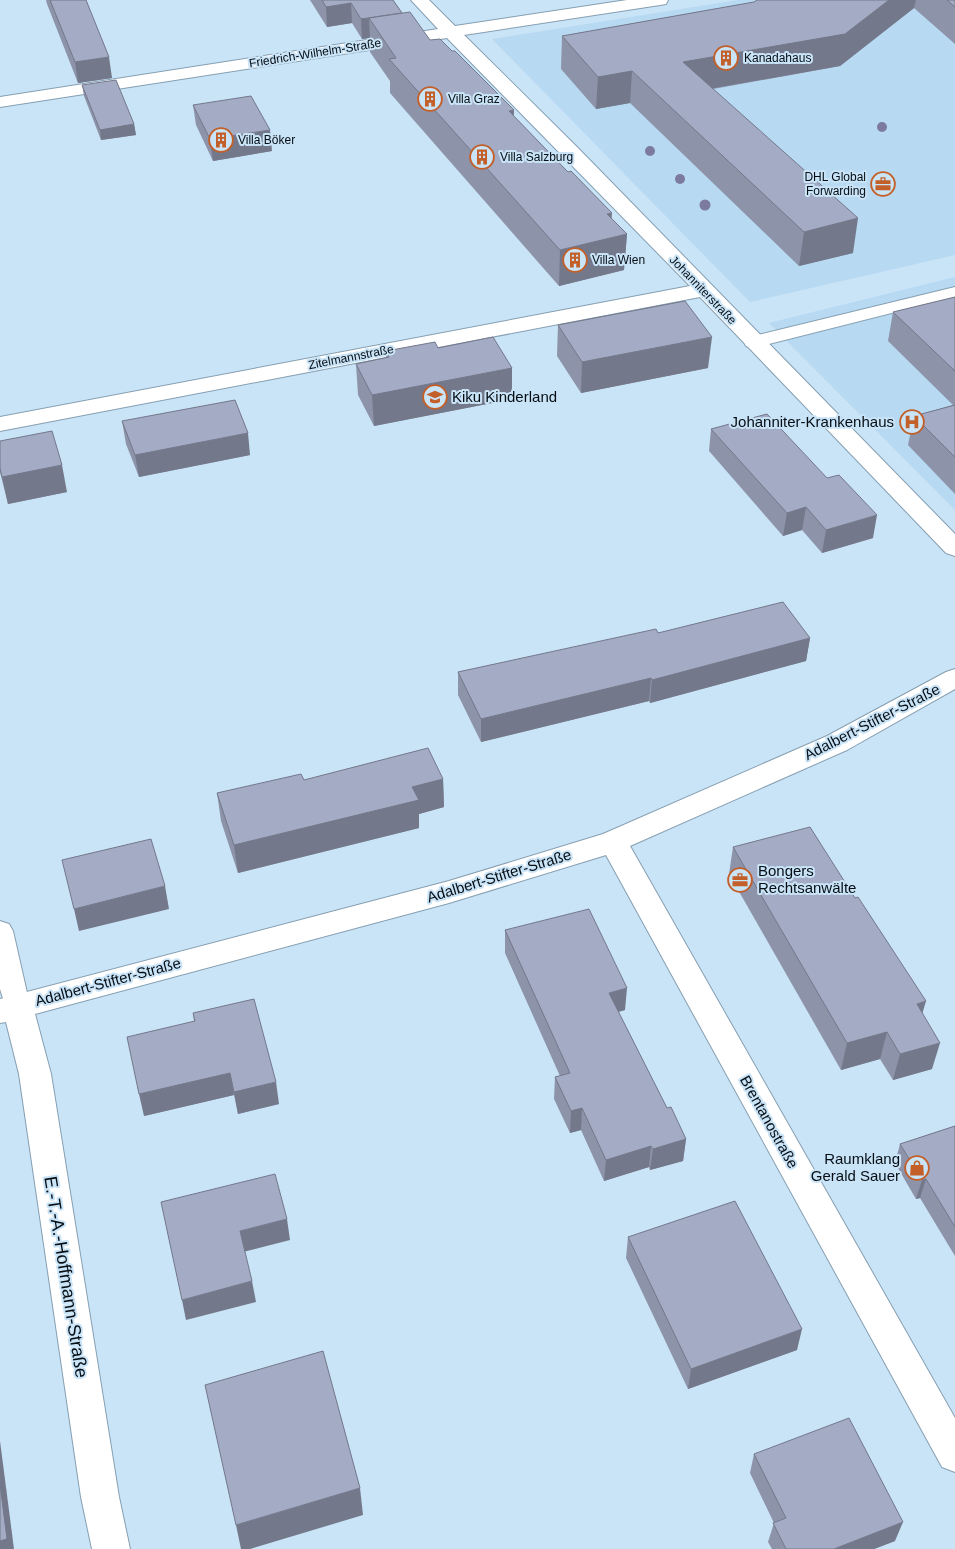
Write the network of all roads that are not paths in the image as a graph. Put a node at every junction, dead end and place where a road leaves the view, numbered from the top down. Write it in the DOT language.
graph roads {
  1 [pos="419,0"];
  2 [pos="660,0"];
  3 [pos="450,32"];
  4 [pos="0,102"];
  5 [pos="703,290"];
  6 [pos="955,292"];
  7 [pos="754,342"];
  8 [pos="0,424"];
  9 [pos="955,548"];
  10 [pos="955,678"];
  11 [pos="612,842"];
  12 [pos="0,931"];
  13 [pos="9,1009"];
  14 [pos="955,1454"];
  15 [pos="111,1549"];
  1 -- 3 [label="street, Johanniterstraße"];
  2 -- 3 [label="street, Friedrich-Wilhelm-Straße"];
  3 -- 4 [label="street, Friedrich-Wilhelm-Straße"];
  3 -- 5 [label="street, Johanniterstraße"];
  5 -- 7 [label="street, Johanniterstraße"];
  5 -- 8 [label="street, Zitelmannstraße"];
  6 -- 7 [label="lane"];
  7 -- 9 [label="street, Johanniterstraße"];
  10 -- 11 [label="street, Adalbert-Stifter-Straße"];
  11 -- 13 [label="street, Adalbert-Stifter-Straße"];
  11 -- 14 [label="street, Brentanostraße"];
  12 -- 13 [label="lane, Adalbert-Stifter-Straße"];
  13 -- 15 [label="street, E.-T.-A.-Hoffmann-Straße"];
}
